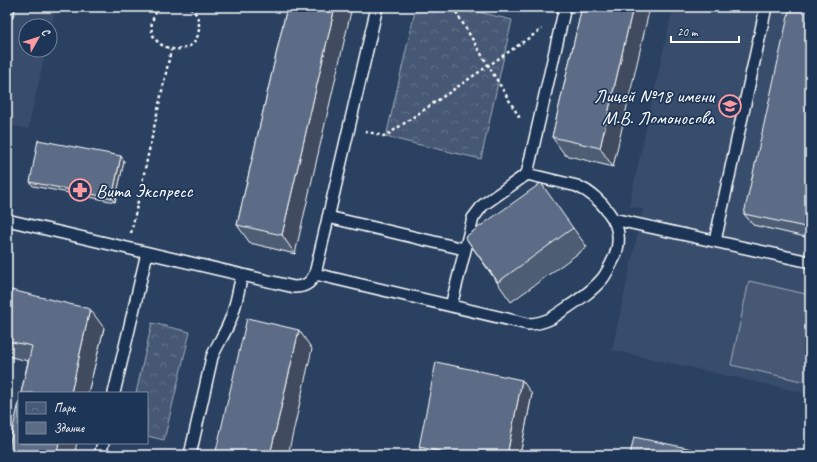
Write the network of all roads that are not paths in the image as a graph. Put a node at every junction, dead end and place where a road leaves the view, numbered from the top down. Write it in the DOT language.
graph roads {
  1 [pos="9,7"];
  2 [pos="377,7"];
  3 [pos="766,7"];
  4 [pos="565,10"];
  5 [pos="7,14"];
  6 [pos="527,174"];
  7 [pos="328,217"];
  8 [pos="613,219"];
  9 [pos="7,220"];
  10 [pos="715,241"];
  11 [pos="464,249"];
  12 [pos="147,253"];
  13 [pos="810,262"];
  14 [pos="315,274"];
  15 [pos="242,275"];
  16 [pos="451,306"];
  17 [pos="114,392"];
  18 [pos="103,444"];
  19 [pos="100,455"];
  20 [pos="190,455"];
  1 -- 5 [label="lane"];
  2 -- 7 [label="lane"];
  3 -- 10 [label="lane"];
  4 -- 6 [label="lane"];
  6 -- 8 [label="lane"];
  6 -- 11 [label="lane"];
  7 -- 11 [label="lane"];
  7 -- 14 [label="lane"];
  8 -- 10 [label="lane"];
  8 -- 16 [label="lane"];
  9 -- 12 [label="lane"];
  10 -- 13 [label="lane"];
  11 -- 16 [label="lane"];
  12 -- 15 [label="lane"];
  12 -- 17 [label="lane"];
  14 -- 15 [label="lane"];
  14 -- 16 [label="lane"];
  15 -- 20 [label="lane"];
  18 -- 19 [label="lane"];
}
